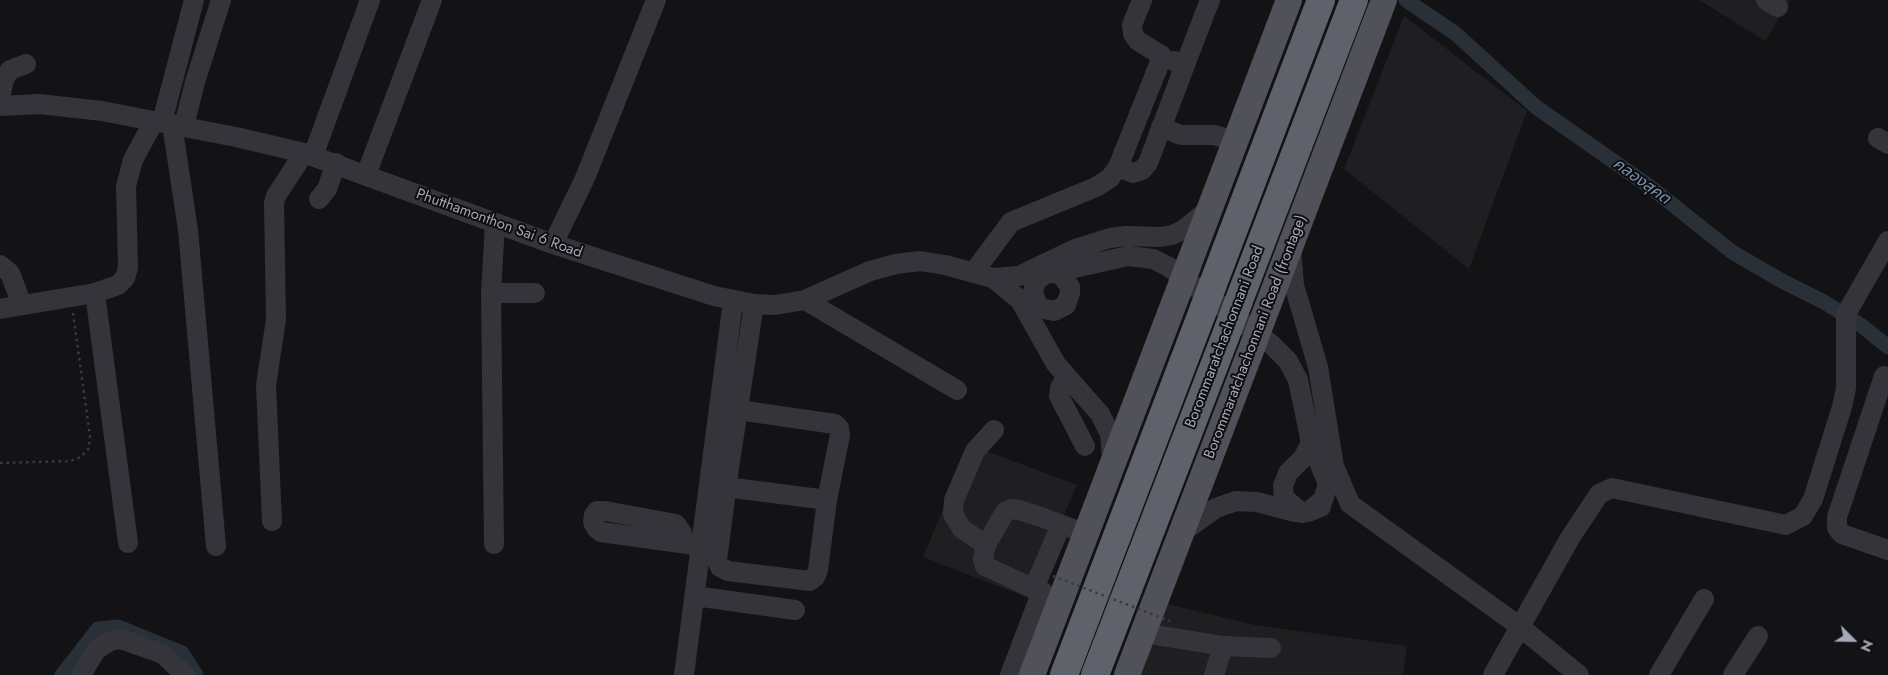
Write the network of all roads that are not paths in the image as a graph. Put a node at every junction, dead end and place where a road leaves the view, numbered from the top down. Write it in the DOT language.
graph roads {
  1 [pos="194,0"];
  2 [pos="220,0"];
  3 [pos="370,0"];
  4 [pos="432,0"];
  5 [pos="656,0"];
  6 [pos="1142,0"];
  7 [pos="1210,0"];
  8 [pos="1290,0"];
  9 [pos="1321,0"];
  10 [pos="1354,0"];
  11 [pos="1383,2"];
  12 [pos="1160,55"];
  13 [pos="26,64"];
  14 [pos="1185,65"];
  15 [pos="0,97"];
  16 [pos="0,106"];
  17 [pos="168,123"];
  18 [pos="1161,127"];
  19 [pos="1236,140"];
  20 [pos="308,154"];
  21 [pos="336,163"];
  22 [pos="1118,167"];
  23 [pos="366,174"];
  24 [pos="319,199"];
  25 [pos="1211,206"];
  26 [pos="495,224"];
  27 [pos="1888,242"];
  28 [pos="553,244"];
  29 [pos="1291,244"];
  30 [pos="1075,249"];
  31 [pos="0,265"];
  32 [pos="974,273"];
  33 [pos="1049,274"];
  34 [pos="1019,276"];
  35 [pos="993,278"];
  36 [pos="95,293"];
  37 [pos="492,293"];
  38 [pos="536,293"];
  39 [pos="805,300"];
  40 [pos="733,301"];
  41 [pos="754,304"];
  42 [pos="1037,304"];
  43 [pos="22,305"];
  44 [pos="0,309"];
  45 [pos="1038,329"];
  46 [pos="1884,376"];
  47 [pos="1066,377"];
  48 [pos="957,390"];
  49 [pos="738,410"];
  50 [pos="994,430"];
  51 [pos="1312,443"];
  52 [pos="1085,446"];
  53 [pos="1112,466"];
  54 [pos="1334,466"];
  55 [pos="726,487"];
  56 [pos="828,500"];
  57 [pos="1350,504"];
  58 [pos="1311,511"];
  59 [pos="272,521"];
  60 [pos="1061,524"];
  61 [pos="1181,533"];
  62 [pos="1086,534"];
  63 [pos="128,543"];
  64 [pos="680,543"];
  65 [pos="494,544"];
  66 [pos="986,545"];
  67 [pos="216,546"];
  68 [pos="701,546"];
  69 [pos="1888,550"];
  70 [pos="1047,589"];
  71 [pos="695,596"];
  72 [pos="1704,599"];
  73 [pos="795,610"];
  74 [pos="1519,626"];
  75 [pos="1143,633"];
  76 [pos="1758,636"];
  77 [pos="1223,646"];
  78 [pos="1271,648"];
  79 [pos="81,675"];
  80 [pos="185,675"];
  81 [pos="684,675"];
  82 [pos="1010,675"];
  83 [pos="1032,675"];
  84 [pos="1064,675"];
  85 [pos="1095,675"];
  86 [pos="1127,675"];
  87 [pos="1214,675"];
  88 [pos="1493,675"];
  89 [pos="1579,675"];
  90 [pos="1659,675"];
  91 [pos="1733,675"];
  1 -- 17 [label="street"];
  2 -- 17 [label="street"];
  3 -- 20 [label="street"];
  4 -- 23 [label="street"];
  5 -- 28 [label="street"];
  6 -- 12 [label="street"];
  7 -- 14 [label="street"];
  8 -- 19 [label="main road"];
  9 -- 84 [label="highway, Borommaratchachonnani Road"];
  10 -- 85 [label="highway, Borommaratchachonnani Road"];
  11 -- 29 [label="main road, Borommaratchachonnani Road (frontage)"];
  12 -- 14 [label="street"];
  12 -- 22 [label="street"];
  13 -- 15 [label="street"];
  14 -- 18 [label="street"];
  16 -- 17 [label="street, Phutthamonthon Sai 6 Road"];
  17 -- 20 [label="street, Phutthamonthon Sai 6 Road"];
  17 -- 36 [label="street"];
  17 -- 67 [label="street"];
  18 -- 19 [label="street"];
  18 -- 22 [label="street"];
  19 -- 25 [label="main road"];
  20 -- 21 [label="street, Phutthamonthon Sai 6 Road"];
  20 -- 59 [label="street"];
  21 -- 23 [label="street, Phutthamonthon Sai 6 Road"];
  21 -- 24 [label="street"];
  22 -- 32 [label="street"];
  23 -- 26 [label="street, Phutthamonthon Sai 6 Road"];
  25 -- 30 [label="street, Phutthamonthon Sai 6 Road"];
  25 -- 53 [label="main road, bridge"];
  26 -- 28 [label="street, Phutthamonthon Sai 6 Road"];
  26 -- 37 [label="street"];
  27 -- 74 [label="street"];
  28 -- 40 [label="street, Phutthamonthon Sai 6 Road"];
  29 -- 54 [label="street"];
  29 -- 61 [label="main road, Borommaratchachonnani Road (frontage)"];
  30 -- 33 [label="street"];
  30 -- 34 [label="street, Phutthamonthon Sai 6 Road"];
  31 -- 43 [label="street"];
  32 -- 35 [label="street, Phutthamonthon Sai 6 Road"];
  32 -- 39 [label="street, Phutthamonthon Sai 6 Road"];
  33 -- 34 [label="street"];
  33 -- 42 [label="street"];
  33 -- 42 [label="street"];
  33 -- 51 [label="street"];
  34 -- 35 [label="street, Phutthamonthon Sai 6 Road"];
  35 -- 45 [label="street, Phutthamonthon Sai 6 Road"];
  36 -- 43 [label="street"];
  36 -- 63 [label="street"];
  37 -- 38 [label="street"];
  37 -- 65 [label="street"];
  39 -- 41 [label="street, Phutthamonthon Sai 6 Road"];
  39 -- 48 [label="street"];
  40 -- 41 [label="street, Phutthamonthon Sai 6 Road"];
  40 -- 68 [label="street"];
  41 -- 49 [label="street"];
  42 -- 45 [label="street"];
  43 -- 44 [label="street"];
  45 -- 47 [label="street, Phutthamonthon Sai 6 Road"];
  46 -- 69 [label="street"];
  47 -- 52 [label="street"];
  47 -- 53 [label="street, Phutthamonthon Sai 6 Road"];
  49 -- 55 [label="street"];
  49 -- 56 [label="street"];
  50 -- 66 [label="street"];
  51 -- 58 [label="street"];
  51 -- 58 [label="street"];
  53 -- 62 [label="main road"];
  54 -- 57 [label="street"];
  54 -- 58 [label="street"];
  55 -- 56 [label="street"];
  55 -- 56 [label="street"];
  57 -- 58 [label="street"];
  57 -- 74 [label="street"];
  58 -- 61 [label="street"];
  60 -- 62 [label="street"];
  60 -- 66 [label="street"];
  60 -- 70 [label="street"];
  61 -- 75 [label="main road, Borommaratchachonnani Road (frontage)"];
  62 -- 70 [label="main road"];
  64 -- 68 [label="street"];
  66 -- 70 [label="street"];
  68 -- 71 [label="street"];
  70 -- 82 [label="street"];
  70 -- 83 [label="main road"];
  71 -- 73 [label="street"];
  71 -- 81 [label="street"];
  72 -- 90 [label="street"];
  74 -- 88 [label="street"];
  74 -- 89 [label="street"];
  75 -- 77 [label="street"];
  75 -- 86 [label="main road, Borommaratchachonnani Road (frontage)"];
  76 -- 91 [label="street"];
  77 -- 78 [label="street"];
  77 -- 87 [label="street"];
  79 -- 80 [label="street"];
}
